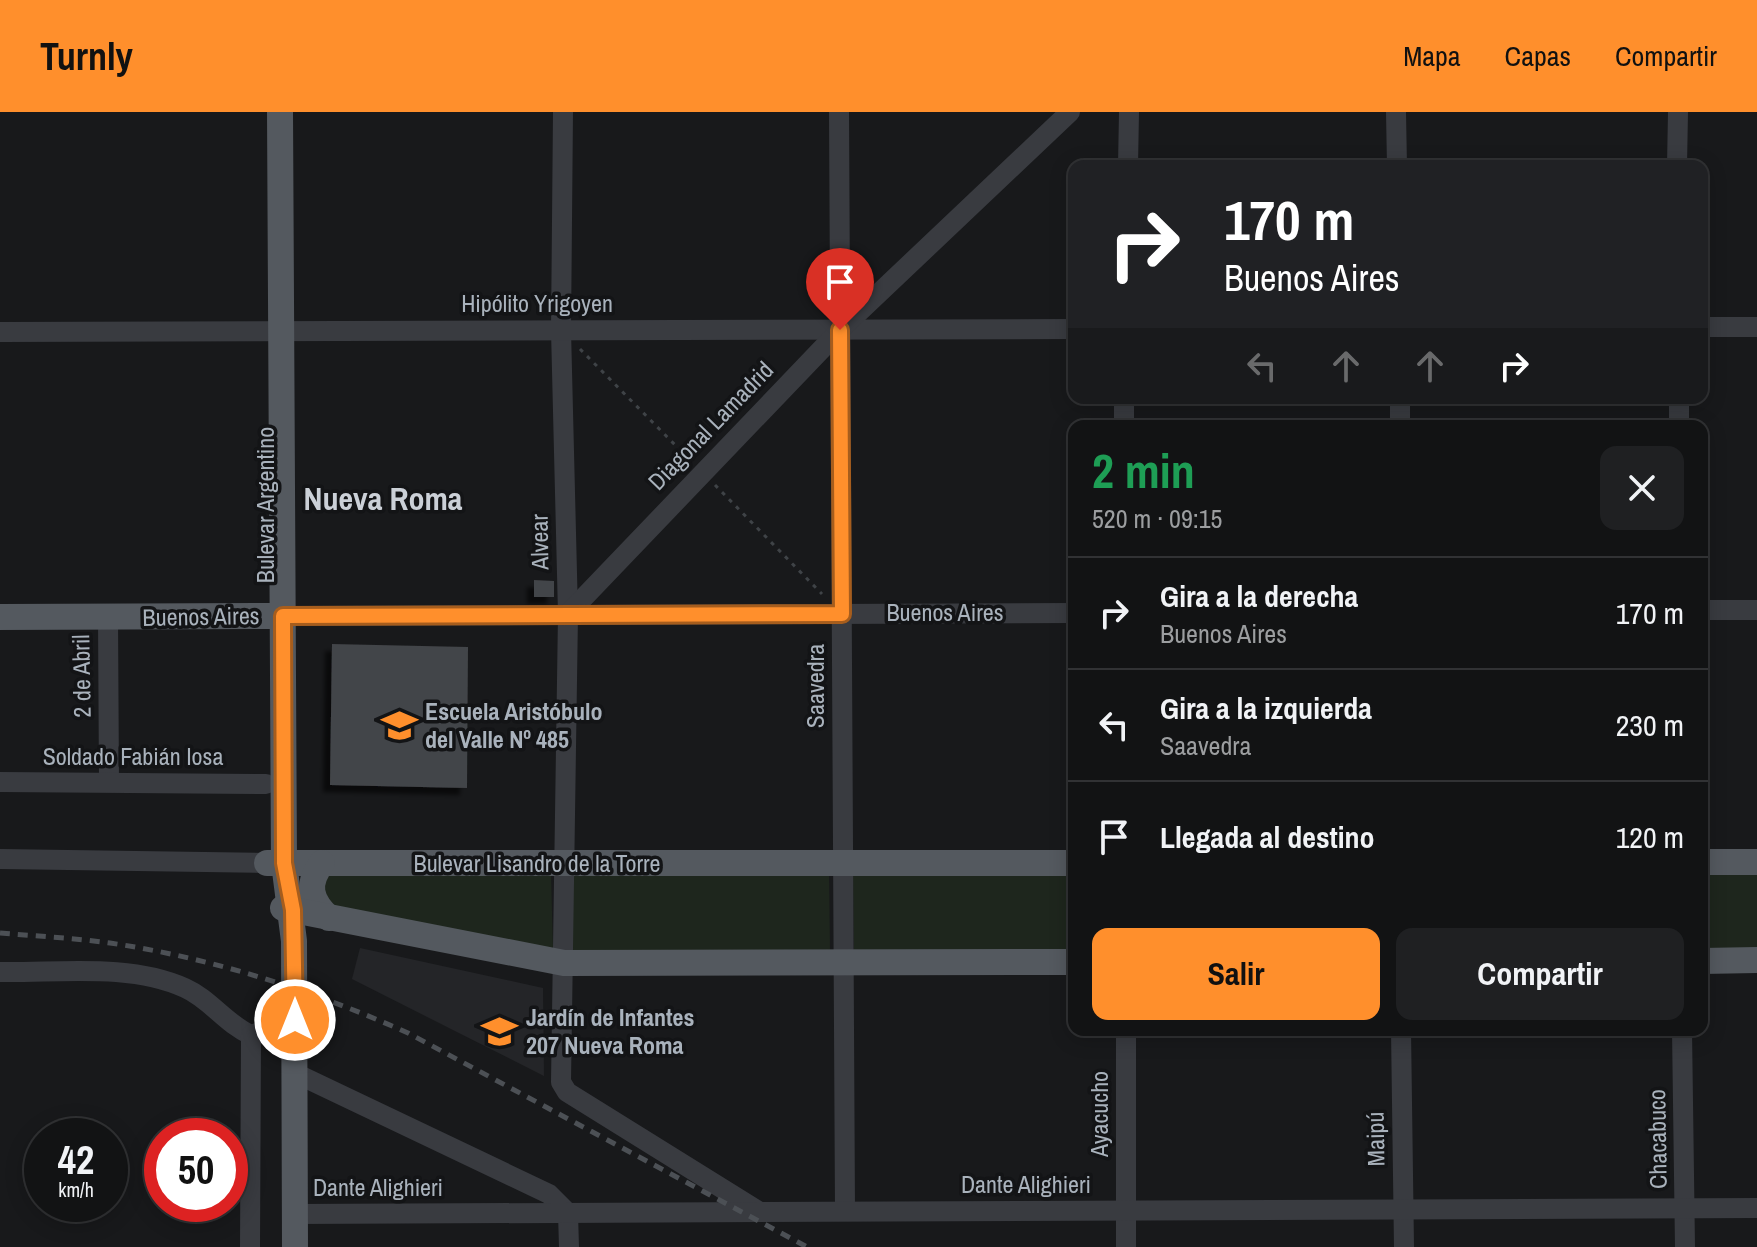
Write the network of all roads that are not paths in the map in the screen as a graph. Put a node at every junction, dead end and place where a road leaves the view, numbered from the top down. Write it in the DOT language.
graph roads {
  1 [pos="266,112"];
  2 [pos="280,112"];
  3 [pos="563,112"];
  4 [pos="839,112"];
  5 [pos="1070,112"];
  6 [pos="1129,112"];
  7 [pos="1396,112"];
  8 [pos="1678,112"];
  9 [pos="1128,160"];
  10 [pos="1397,160"];
  11 [pos="1677,160"];
  12 [pos="1708,327"];
  13 [pos="1757,327"];
  14 [pos="1068,329"];
  15 [pos="561,330"];
  16 [pos="840,330"];
  17 [pos="274,331"];
  18 [pos="0,332"];
  19 [pos="1708,610"];
  20 [pos="1757,610"];
  21 [pos="1068,613"];
  22 [pos="568,614"];
  23 [pos="842,614"];
  24 [pos="274,616"];
  25 [pos="0,617"];
  26 [pos="108,618"];
  27 [pos="0,782"];
  28 [pos="109,782"];
  29 [pos="266,784"];
  30 [pos="0,859"];
  31 [pos="1708,862"];
  32 [pos="1757,862"];
  33 [pos="275,863"];
  34 [pos="322,863"];
  35 [pos="843,863"];
  36 [pos="1068,863"];
  37 [pos="564,864"];
  38 [pos="288,909"];
  39 [pos="329,918"];
  40 [pos="1757,960"];
  41 [pos="1708,961"];
  42 [pos="843,962"];
  43 [pos="1068,962"];
  44 [pos="564,963"];
  45 [pos="0,972"];
  46 [pos="295,1020"];
  47 [pos="251,1035"];
  48 [pos="1126,1036"];
  49 [pos="1401,1036"];
  50 [pos="1682,1036"];
  51 [pos="295,1073"];
  52 [pos="1403,1207"];
  53 [pos="1685,1208"];
  54 [pos="1757,1208"];
  55 [pos="845,1211"];
  56 [pos="1126,1211"];
  57 [pos="760,1212"];
  58 [pos="568,1213"];
  59 [pos="295,1214"];
  60 [pos="250,1247"];
  61 [pos="295,1247"];
  62 [pos="569,1247"];
  63 [pos="1126,1247"];
  64 [pos="1404,1247"];
  65 [pos="1685,1247"];
  1 -- 17 [label="main road, Bulevar Argentino"];
  2 -- 17 [label="main road, Bulevar Argentino"];
  3 -- 15 [label="street, Alvear"];
  4 -- 16 [label="street, Saavedra"];
  5 -- 16 [label="street, Diagonal Lamadrid"];
  6 -- 9 [label="street"];
  7 -- 10 [label="street"];
  8 -- 11 [label="street"];
  12 -- 13 [label="street"];
  14 -- 16 [label="street, Hipólito Yrigoyen"];
  15 -- 16 [label="street, Hipólito Yrigoyen"];
  15 -- 17 [label="street, Hipólito Yrigoyen"];
  15 -- 22 [label="street, Alvear"];
  16 -- 22 [label="street, Diagonal Lamadrid"];
  16 -- 23 [label="street, Saavedra"];
  17 -- 18 [label="street, Hipólito Yrigoyen"];
  17 -- 24 [label="main road, Bulevar Argentino"];
  19 -- 20 [label="street"];
  21 -- 23 [label="street, Buenos Aires"];
  22 -- 23 [label="street, Buenos Aires"];
  22 -- 24 [label="street, Buenos Aires"];
  22 -- 37 [label="street, Alvear"];
  23 -- 35 [label="street, Saavedra"];
  24 -- 26 [label="main road, Buenos Aires"];
  24 -- 29 [label="main road, Bulevar Argentino"];
  24 -- 33 [label="main road, Bulevar Argentino"];
  25 -- 26 [label="main road, Buenos Aires"];
  26 -- 28 [label="street, 2 de Abril"];
  27 -- 28 [label="street, Soldado Fabián Iosa"];
  28 -- 29 [label="street, Soldado Fabián Iosa"];
  29 -- 33 [label="main road, Bulevar Argentino"];
  30 -- 33 [label="street, Bulevar Lisandro de la Torre"];
  31 -- 32 [label="main road"];
  33 -- 34 [label="main road, Bulevar Lisandro de la Torre"];
  33 -- 38 [label="main road, Bulevar Argentino"];
  34 -- 37 [label="main road, Bulevar Lisandro de la Torre"];
  34 -- 39 [label="main road"];
  35 -- 36 [label="main road, Bulevar Lisandro de la Torre"];
  35 -- 37 [label="main road, Bulevar Lisandro de la Torre"];
  35 -- 42 [label="street, Saavedra"];
  37 -- 44 [label="street, Alvear"];
  38 -- 39 [label="main road"];
  38 -- 46 [label="main road, Bulevar Argentino"];
  39 -- 44 [label="main road"];
  40 -- 41 [label="main road"];
  42 -- 43 [label="main road"];
  42 -- 44 [label="main road"];
  42 -- 55 [label="street, Saavedra"];
  44 -- 57 [label="street, Alvear"];
  45 -- 47 [label="street"];
  46 -- 47 [label="street"];
  46 -- 51 [label="main road, Bulevar Argentino"];
  47 -- 60 [label="street"];
  48 -- 56 [label="street, Ayacucho"];
  49 -- 52 [label="street, Maipú"];
  50 -- 53 [label="street, Chacabuco"];
  51 -- 58 [label="street"];
  51 -- 59 [label="main road, Bulevar Argentino"];
  52 -- 53 [label="street, Dante Alighieri"];
  52 -- 56 [label="street, Dante Alighieri"];
  52 -- 64 [label="street, Maipú"];
  53 -- 54 [label="street, Dante Alighieri"];
  53 -- 65 [label="street, Chacabuco"];
  55 -- 56 [label="street, Dante Alighieri"];
  55 -- 57 [label="street, Dante Alighieri"];
  56 -- 63 [label="street, Ayacucho"];
  57 -- 58 [label="street, Dante Alighieri"];
  58 -- 59 [label="street, Dante Alighieri"];
  58 -- 62 [label="street"];
  59 -- 61 [label="main road, Bulevar Argentino"];
}
